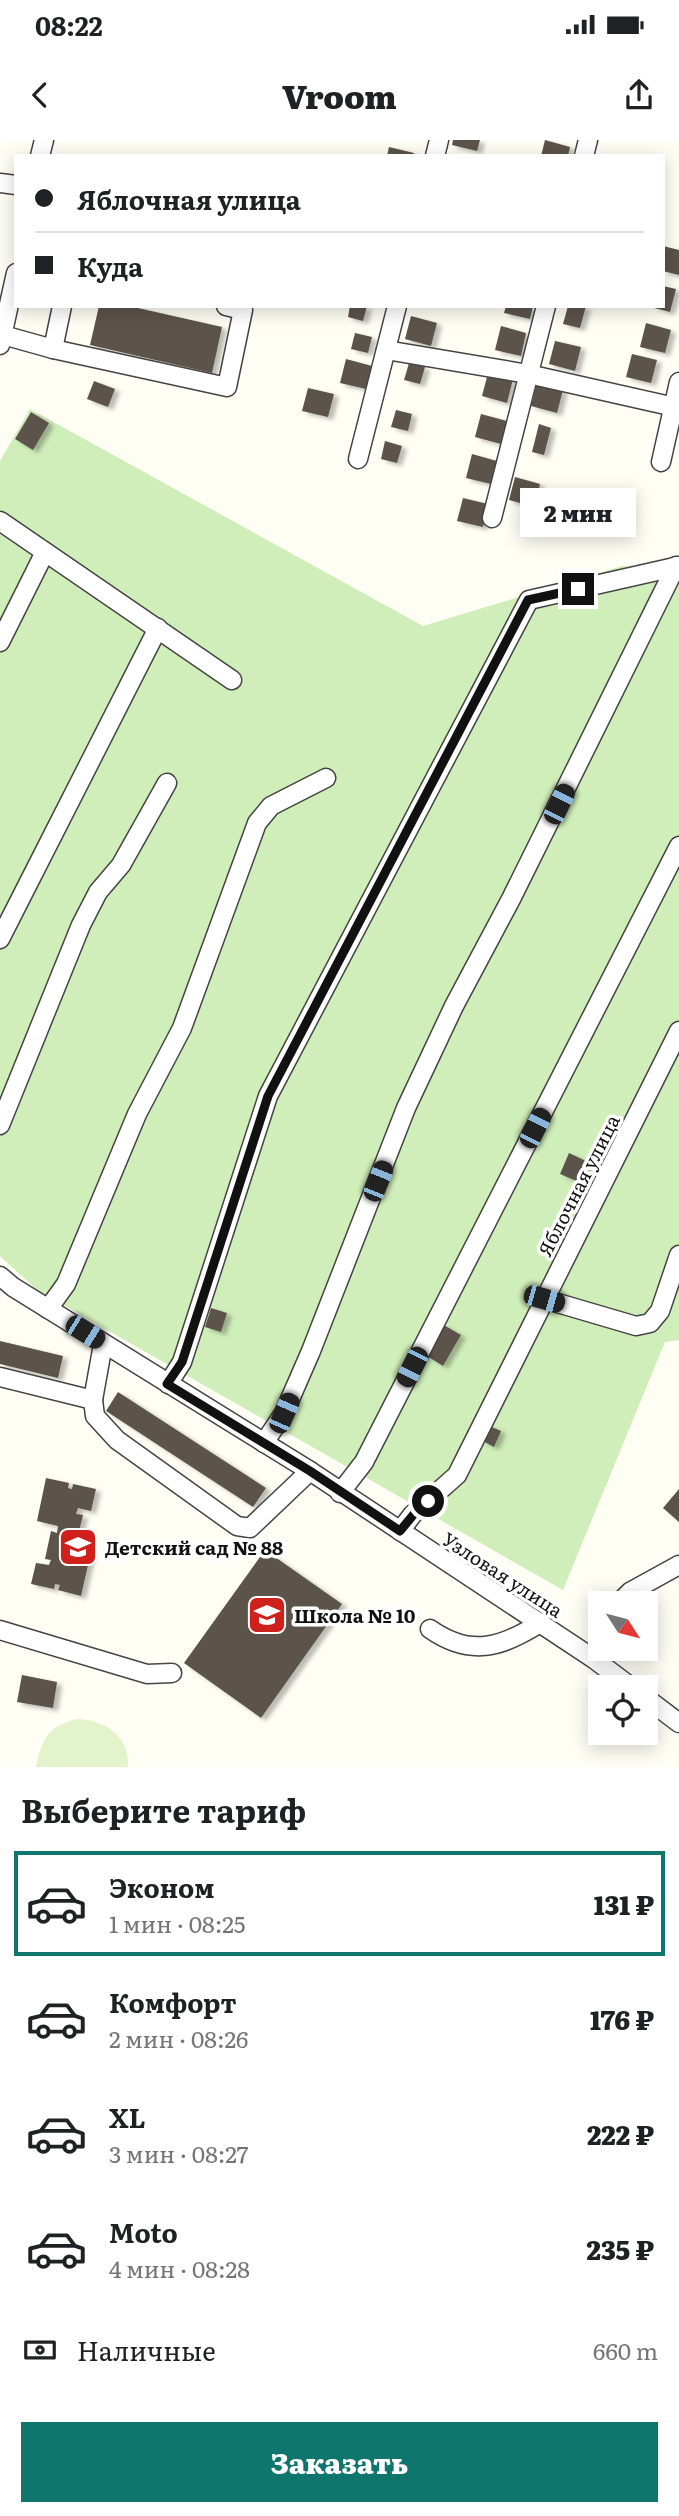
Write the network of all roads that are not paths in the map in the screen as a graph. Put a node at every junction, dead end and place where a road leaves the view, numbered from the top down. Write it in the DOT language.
graph roads {
  1 [pos="14,282"];
  2 [pos="62,308"];
  3 [pos="234,308"];
  4 [pos="396,308"];
  5 [pos="545,308"];
  6 [pos="1,341"];
  7 [pos="53,349"];
  8 [pos="386,350"];
  9 [pos="528,374"];
  10 [pos="679,382"];
  11 [pos="676,408"];
  12 [pos="358,459"];
  13 [pos="661,462"];
  14 [pos="492,518"];
  15 [pos="0,521"];
  16 [pos="46,552"];
  17 [pos="678,566"];
  18 [pos="158,628"];
  19 [pos="0,642"];
  20 [pos="232,680"];
  21 [pos="326,778"];
  22 [pos="167,783"];
  23 [pos="679,846"];
  24 [pos="0,939"];
  25 [pos="679,1031"];
  26 [pos="0,1125"];
  27 [pos="679,1255"];
  28 [pos="0,1276"];
  29 [pos="544,1299"];
  30 [pos="48,1309"];
  31 [pos="103,1344"];
  32 [pos="0,1377"];
  33 [pos="167,1384"];
  34 [pos="93,1399"];
  35 [pos="264,1443"];
  36 [pos="310,1471"];
  37 [pos="340,1493"];
  38 [pos="400,1531"];
  39 [pos="679,1565"];
  40 [pos="632,1591"];
  41 [pos="540,1623"];
  42 [pos="430,1629"];
  43 [pos="0,1630"];
  44 [pos="588,1647"];
  45 [pos="606,1661"];
  46 [pos="172,1673"];
  47 [pos="619,1675"];
  48 [pos="658,1707"];
  49 [pos="679,1723"];
  1 -- 6 [label="street"];
  2 -- 7 [label="street"];
  3 -- 7 [label="street"];
  4 -- 8 [label="street"];
  5 -- 9 [label="street"];
  6 -- 7 [label="street"];
  8 -- 9 [label="street"];
  8 -- 12 [label="street"];
  9 -- 11 [label="street"];
  9 -- 14 [label="street"];
  10 -- 11 [label="street"];
  11 -- 13 [label="street"];
  15 -- 16 [label="street"];
  16 -- 18 [label="street"];
  16 -- 19 [label="street"];
  17 -- 33 [label="street"];
  17 -- 35 [label="street"];
  18 -- 20 [label="street"];
  18 -- 24 [label="street"];
  21 -- 30 [label="street"];
  22 -- 26 [label="street"];
  23 -- 37 [label="street"];
  25 -- 29 [label="street, Яблочная улица"];
  27 -- 29 [label="street"];
  28 -- 30 [label="street, Узловая улица"];
  29 -- 38 [label="street, Яблочная улица"];
  30 -- 31 [label="street, Узловая улица"];
  31 -- 33 [label="street, Узловая улица"];
  31 -- 34 [label="street"];
  32 -- 34 [label="street"];
  33 -- 35 [label="street, Узловая улица"];
  34 -- 36 [label="street"];
  35 -- 36 [label="street, Узловая улица"];
  36 -- 37 [label="street, Узловая улица"];
  37 -- 38 [label="street, Узловая улица"];
  38 -- 41 [label="street, Узловая улица"];
  39 -- 40 [label="street"];
  41 -- 42 [label="street"];
  41 -- 44 [label="street, Узловая улица"];
  43 -- 46 [label="street"];
  45 -- 47 [label="street, Узловая улица"];
  48 -- 49 [label="street"];
}
